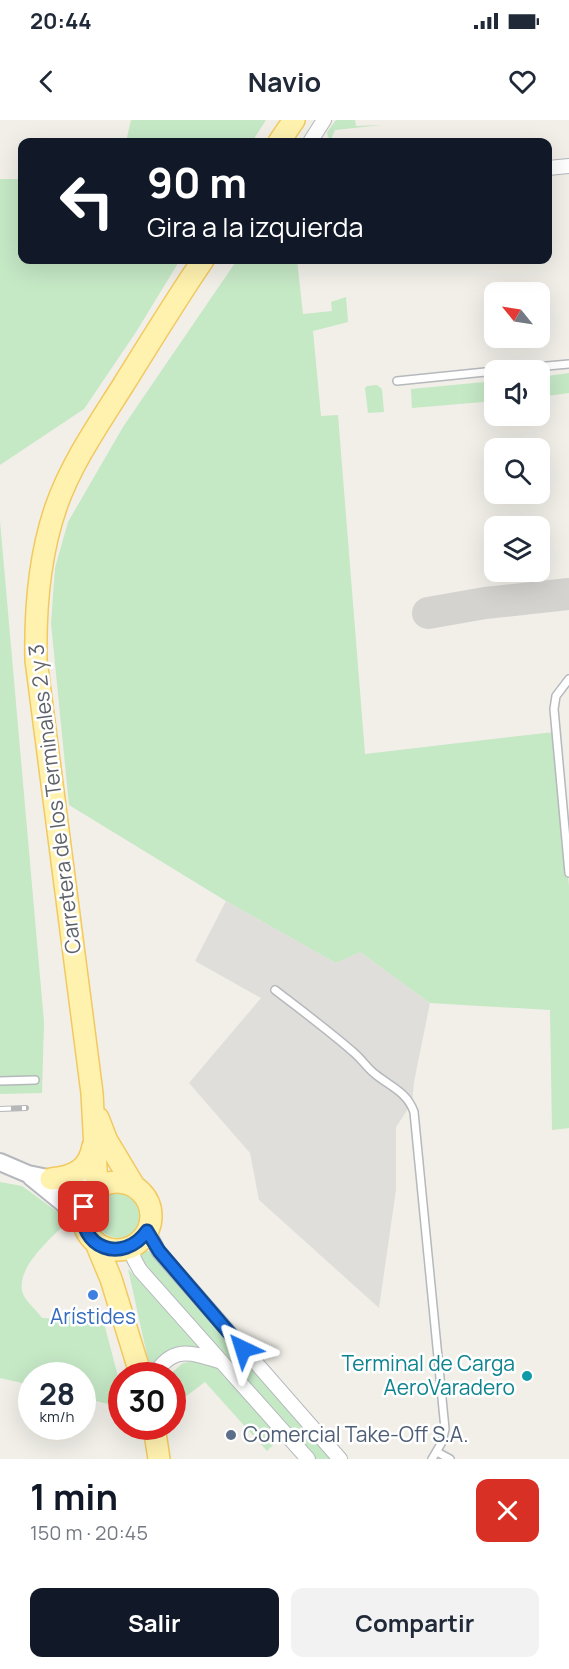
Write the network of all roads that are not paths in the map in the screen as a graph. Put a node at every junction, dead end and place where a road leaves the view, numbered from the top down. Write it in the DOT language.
graph roads {
  1 [pos="294,120"];
  2 [pos="324,120"];
  3 [pos="282,138"];
  4 [pos="313,138"];
  5 [pos="569,166"];
  6 [pos="552,168"];
  7 [pos="200,264"];
  8 [pos="569,364"];
  9 [pos="550,366"];
  10 [pos="484,372"];
  11 [pos="397,381"];
  12 [pos="569,680"];
  13 [pos="569,873"];
  14 [pos="275,990"];
  15 [pos="35,1080"];
  16 [pos="0,1081"];
  17 [pos="92,1093"];
  18 [pos="94,1140"];
  19 [pos="0,1162"];
  20 [pos="28,1174"];
  21 [pos="51,1179"];
  22 [pos="134,1186"];
  23 [pos="97,1188"];
  24 [pos="147,1231"];
  25 [pos="91,1236"];
  26 [pos="128,1248"];
  27 [pos="130,1338"];
  28 [pos="137,1362"];
  29 [pos="163,1362"];
  30 [pos="224,1363"];
  31 [pos="156,1440"];
  32 [pos="437,1452"];
  33 [pos="159,1459"];
  34 [pos="308,1459"];
  35 [pos="340,1459"];
  36 [pos="432,1459"];
  37 [pos="450,1459"];
  1 -- 3 [label="main road"];
  2 -- 4 [label="street"];
  5 -- 6 [label="street"];
  7 -- 17 [label="main road, Carretera de los Terminales 2 y 3"];
  8 -- 9 [label="lane"];
  10 -- 11 [label="lane"];
  12 -- 13 [label="lane"];
  14 -- 32 [label="lane"];
  15 -- 16 [label="lane"];
  17 -- 18 [label="main road, Carretera de los Terminales 2 y 3"];
  17 -- 22 [label="main road, Carretera de los Terminales 2 y 3"];
  18 -- 21 [label="main road"];
  18 -- 23 [label="main road, Carretera de los Terminales 2 y 3"];
  19 -- 20 [label="street"];
  20 -- 21 [label="street"];
  20 -- 25 [label="street"];
  21 -- 23 [label="street"];
  22 -- 23 [label="main road"];
  22 -- 24 [label="main road"];
  23 -- 25 [label="main road"];
  24 -- 26 [label="main road"];
  24 -- 35 [label="street"];
  25 -- 26 [label="main road"];
  25 -- 27 [label="main road"];
  26 -- 27 [label="main road"];
  26 -- 30 [label="street"];
  27 -- 28 [label="main road"];
  29 -- 30 [label="street"];
  30 -- 34 [label="street"];
  31 -- 33 [label="main road"];
  32 -- 36 [label="lane"];
  32 -- 37 [label="lane"];
}
